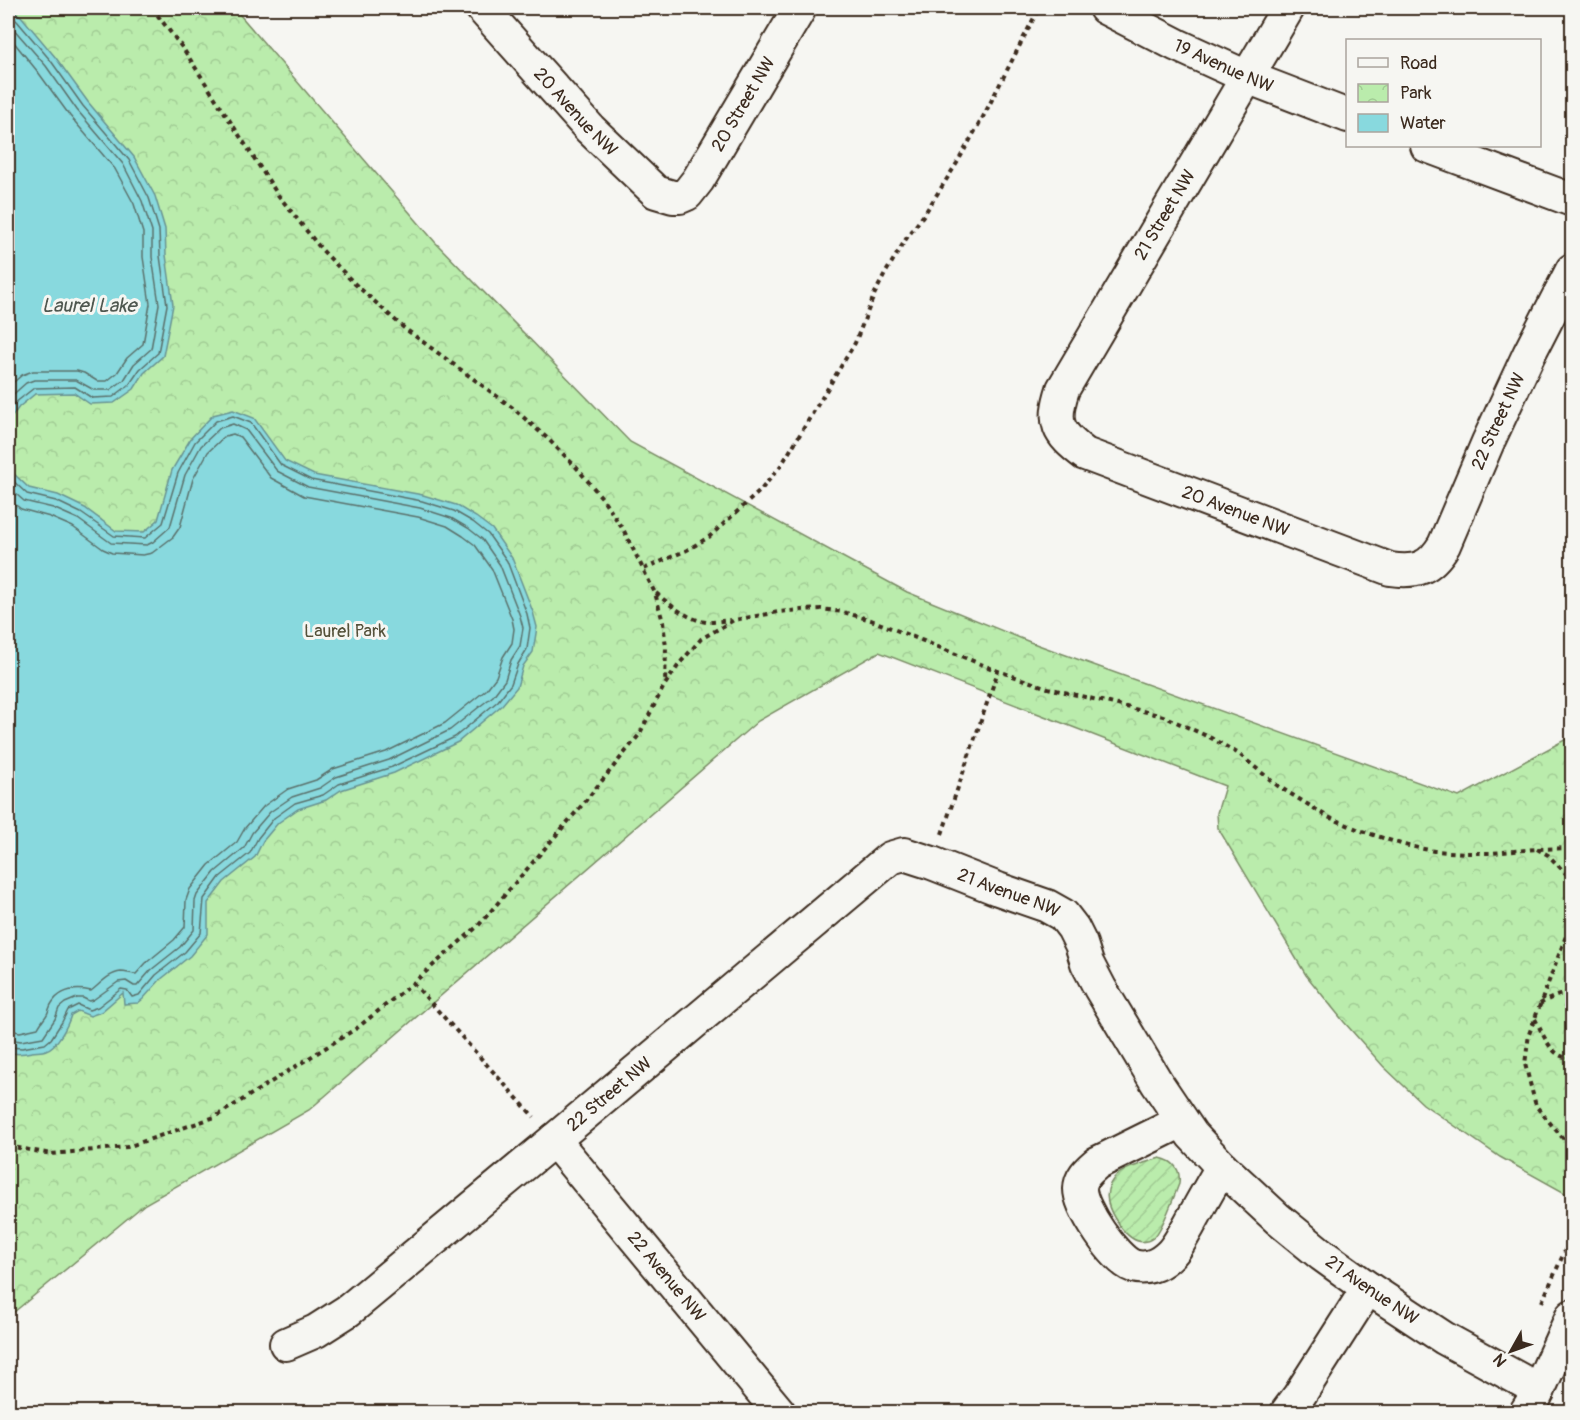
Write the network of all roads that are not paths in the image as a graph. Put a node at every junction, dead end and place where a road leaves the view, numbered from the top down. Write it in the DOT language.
graph roads {
  1 [pos="483,8"];
  2 [pos="800,8"];
  3 [pos="1105,8"];
  4 [pos="1288,8"];
  5 [pos="1247,77"];
  6 [pos="1346,116"];
  7 [pos="1430,147"];
  8 [pos="680,197"];
  9 [pos="1572,200"];
  10 [pos="1572,270"];
  11 [pos="1059,428"];
  12 [pos="1421,568"];
  13 [pos="932,863"];
  14 [pos="1182,1121"];
  15 [pos="554,1140"];
  16 [pos="1222,1167"];
  17 [pos="1368,1288"];
  18 [pos="1572,1316"];
  19 [pos="285,1344"];
  20 [pos="1533,1401"];
  21 [pos="779,1413"];
  22 [pos="1287,1413"];
  1 -- 8 [label="street, 20 Avenue NW"];
  2 -- 8 [label="street, 20 Street NW"];
  3 -- 5 [label="street, 19 Avenue NW"];
  4 -- 5 [label="street, 21 Street NW"];
  5 -- 6 [label="street, 19 Avenue NW"];
  5 -- 11 [label="street, 21 Street NW"];
  7 -- 9 [label="street"];
  10 -- 12 [label="street, 22 Street NW"];
  11 -- 12 [label="street, 20 Avenue NW"];
  13 -- 14 [label="street, 21 Avenue NW"];
  13 -- 15 [label="street, 22 Street NW"];
  14 -- 16 [label="street, 21 Avenue NW"];
  14 -- 16 [label="street"];
  15 -- 19 [label="street, 22 Street NW"];
  15 -- 21 [label="street, 22 Avenue NW"];
  16 -- 17 [label="street, 21 Avenue NW"];
  17 -- 20 [label="street, 21 Avenue NW"];
  17 -- 22 [label="street"];
  18 -- 20 [label="street"];
}
